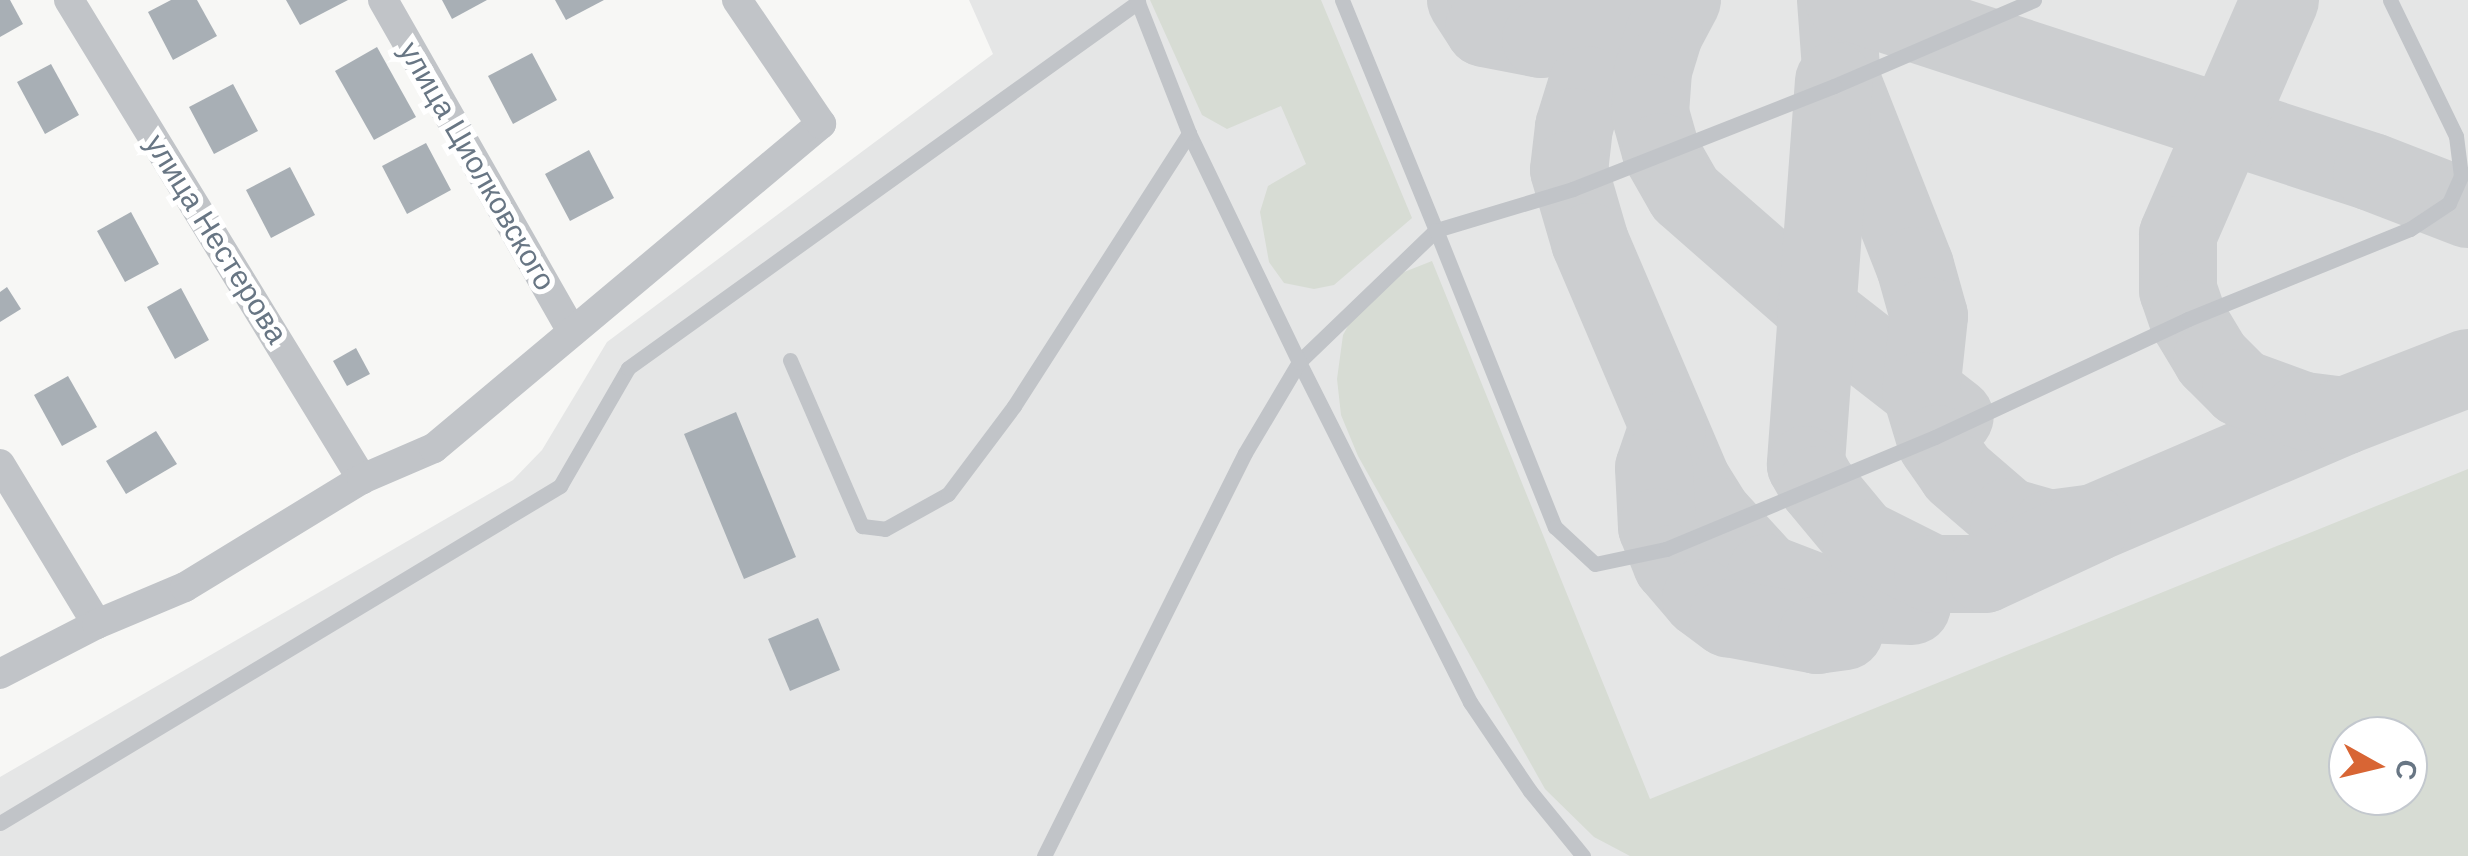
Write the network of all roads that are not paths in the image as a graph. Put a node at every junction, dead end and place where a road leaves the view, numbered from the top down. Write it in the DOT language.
graph roads {
  1 [pos="69,0"];
  2 [pos="382,0"];
  3 [pos="737,0"];
  4 [pos="1342,0"];
  5 [pos="2034,0"];
  6 [pos="2390,0"];
  7 [pos="1138,1"];
  8 [pos="1189,134"];
  9 [pos="1436,230"];
  10 [pos="572,332"];
  11 [pos="790,360"];
  12 [pos="1299,362"];
  13 [pos="0,464"];
  14 [pos="362,478"];
  15 [pos="97,624"];
  16 [pos="0,674"];
  17 [pos="0,823"];
  18 [pos="1044,856"];
  19 [pos="1583,856"];
  1 -- 14 [label="street, улица Нестерова"];
  2 -- 10 [label="street, улица Циолковского"];
  3 -- 10 [label="street"];
  4 -- 9 [label="lane"];
  5 -- 9 [label="lane"];
  6 -- 9 [label="lane"];
  7 -- 8 [label="lane"];
  7 -- 17 [label="lane"];
  8 -- 11 [label="lane"];
  8 -- 12 [label="lane"];
  9 -- 12 [label="lane"];
  10 -- 14 [label="street"];
  12 -- 18 [label="lane"];
  12 -- 19 [label="lane"];
  13 -- 15 [label="street"];
  14 -- 15 [label="street"];
  15 -- 16 [label="street"];
}
